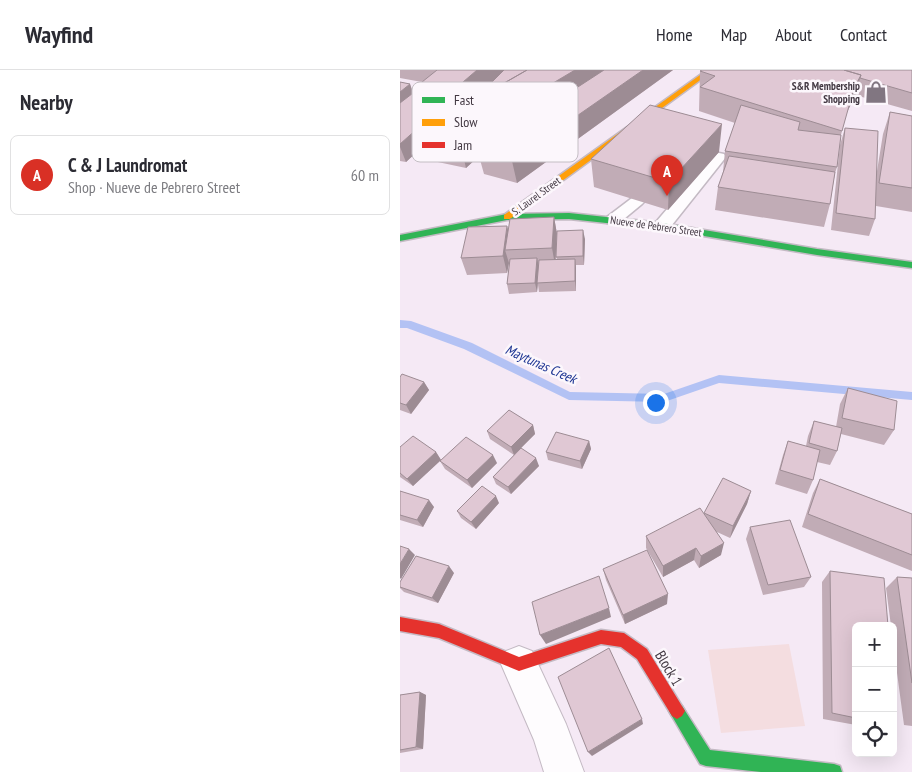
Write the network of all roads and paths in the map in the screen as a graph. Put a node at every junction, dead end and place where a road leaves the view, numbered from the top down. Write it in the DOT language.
graph roads {
  1 [pos="711,70"];
  2 [pos="720,158"];
  3 [pos="637,201"];
  4 [pos="507,217"];
  5 [pos="613,220"];
  6 [pos="662,226"];
  7 [pos="400,238"];
  8 [pos="912,265"];
  9 [pos="400,624"];
  10 [pos="519,664"];
  11 [pos="700,765"];
  12 [pos="564,772"];
  13 [pos="834,772"];
  1 -- 4 [label="street, S. Laurel Street"];
  2 -- 6 [label="lane"];
  3 -- 5 [label="lane"];
  4 -- 5 [label="street, Nueve de Pebrero Street"];
  4 -- 7 [label="street, Nueve de Pebrero Street"];
  5 -- 6 [label="street, Nueve de Pebrero Street"];
  6 -- 8 [label="street, Nueve de Pebrero Street"];
  9 -- 10 [label="street"];
  10 -- 11 [label="street, Block 1"];
  10 -- 12 [label="street"];
  11 -- 13 [label="street, Block 1"];
}
